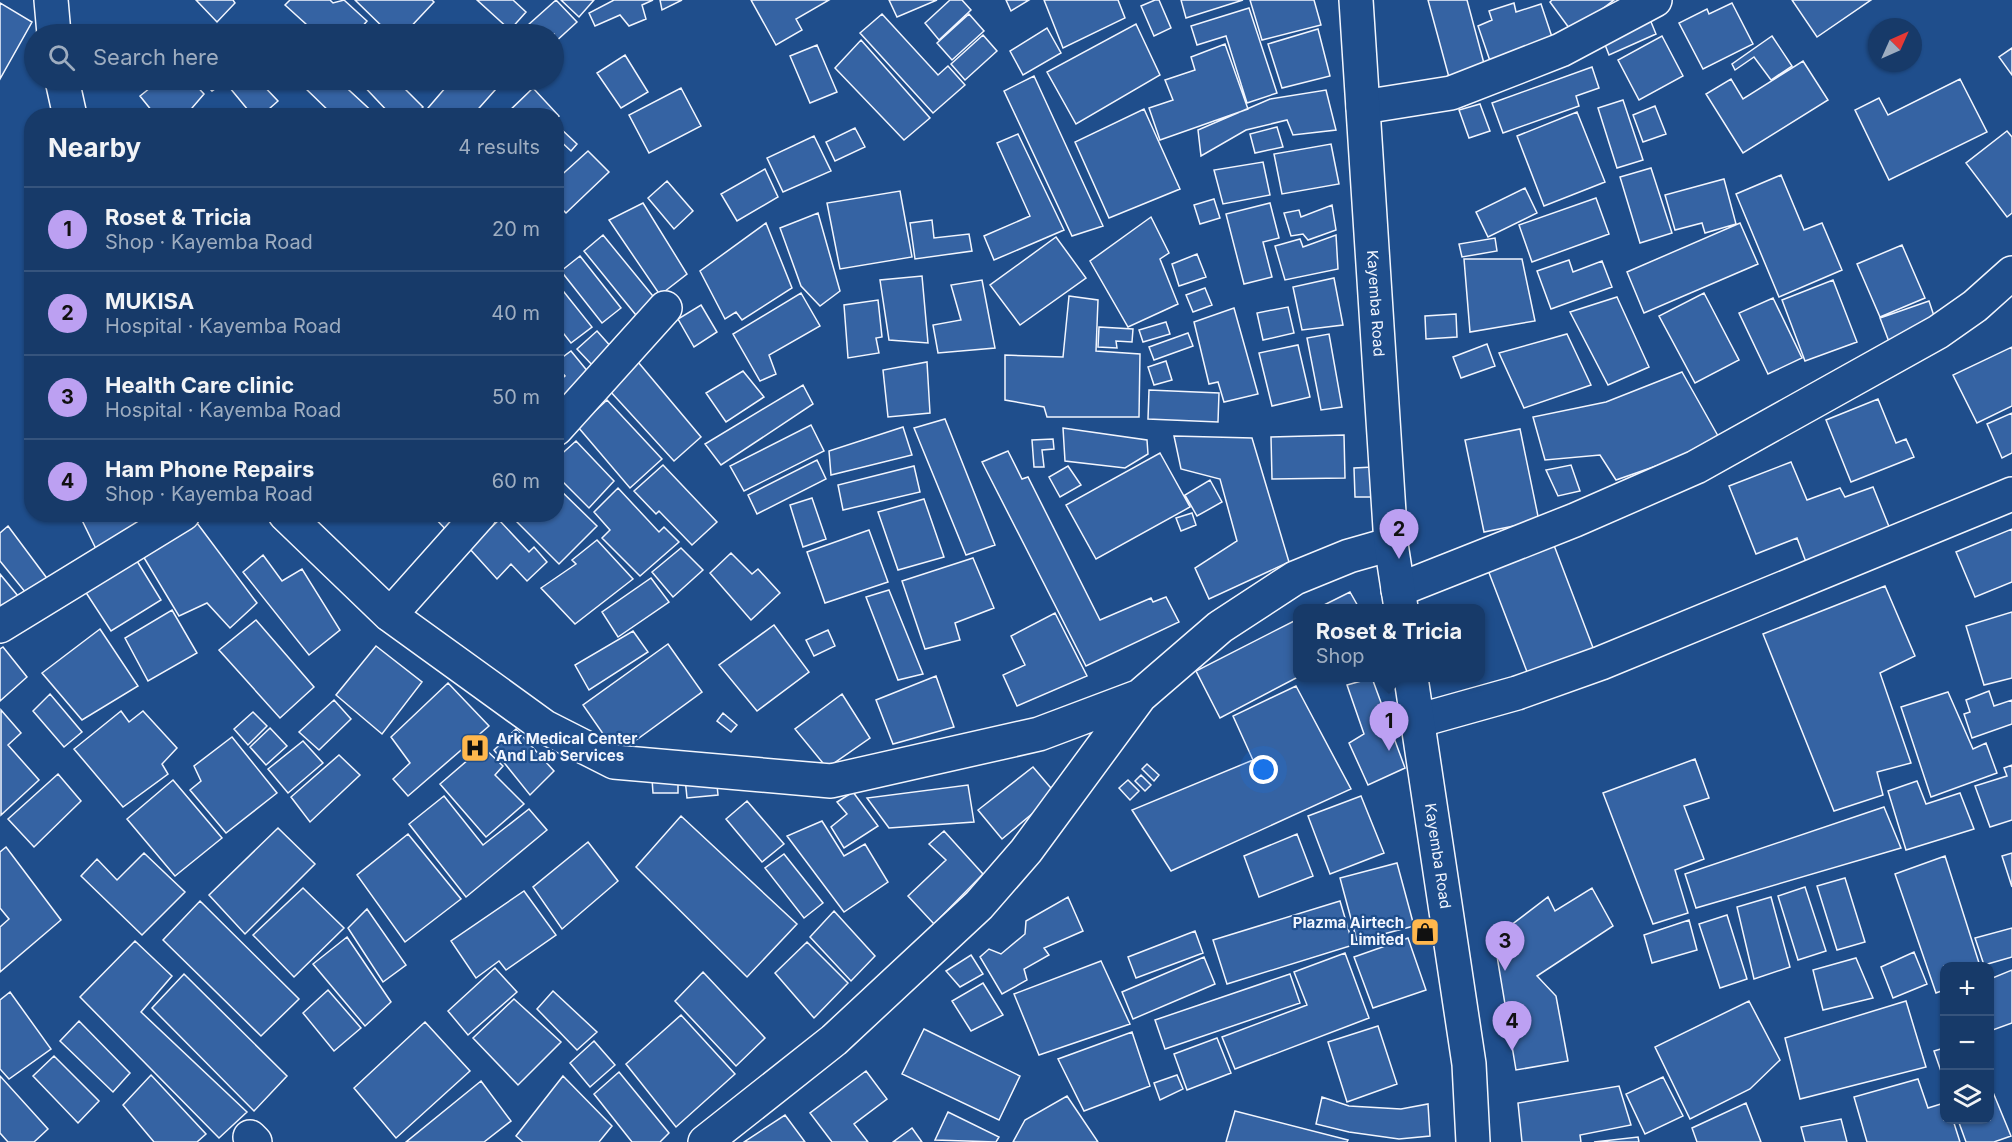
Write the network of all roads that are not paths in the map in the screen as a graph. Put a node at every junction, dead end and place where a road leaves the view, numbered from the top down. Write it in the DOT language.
graph roads {
  1 [pos="51,0"];
  2 [pos="1356,0"];
  3 [pos="1654,0"];
  4 [pos="53,24"];
  5 [pos="64,90"];
  6 [pos="1363,107"];
  7 [pos="68,108"];
  8 [pos="2012,273"];
  9 [pos="665,308"];
  10 [pos="564,420"];
  11 [pos="2012,494"];
  12 [pos="170,522"];
  13 [pos="293,522"];
  14 [pos="473,522"];
  15 [pos="1391,544"];
  16 [pos="1399,599"];
  17 [pos="390,615"];
  18 [pos="0,626"];
  19 [pos="1412,682"];
  20 [pos="1140,696"];
  21 [pos="1417,721"];
  22 [pos="705,1142"];
  23 [pos="1473,1142"];
  1 -- 4 [label="street"];
  2 -- 6 [label="street, Kayemba Road"];
  3 -- 6 [label="street"];
  5 -- 7 [label="street"];
  6 -- 15 [label="street, Kayemba Road"];
  8 -- 16 [label="street"];
  9 -- 10 [label="street"];
  11 -- 21 [label="street"];
  12 -- 18 [label="street"];
  13 -- 17 [label="street"];
  14 -- 17 [label="street"];
  15 -- 16 [label="street, Kayemba Road"];
  15 -- 20 [label="street"];
  17 -- 20 [label="street"];
  19 -- 21 [label="street, Kayemba Road"];
  20 -- 22 [label="street"];
  21 -- 23 [label="street, Kayemba Road"];
}
